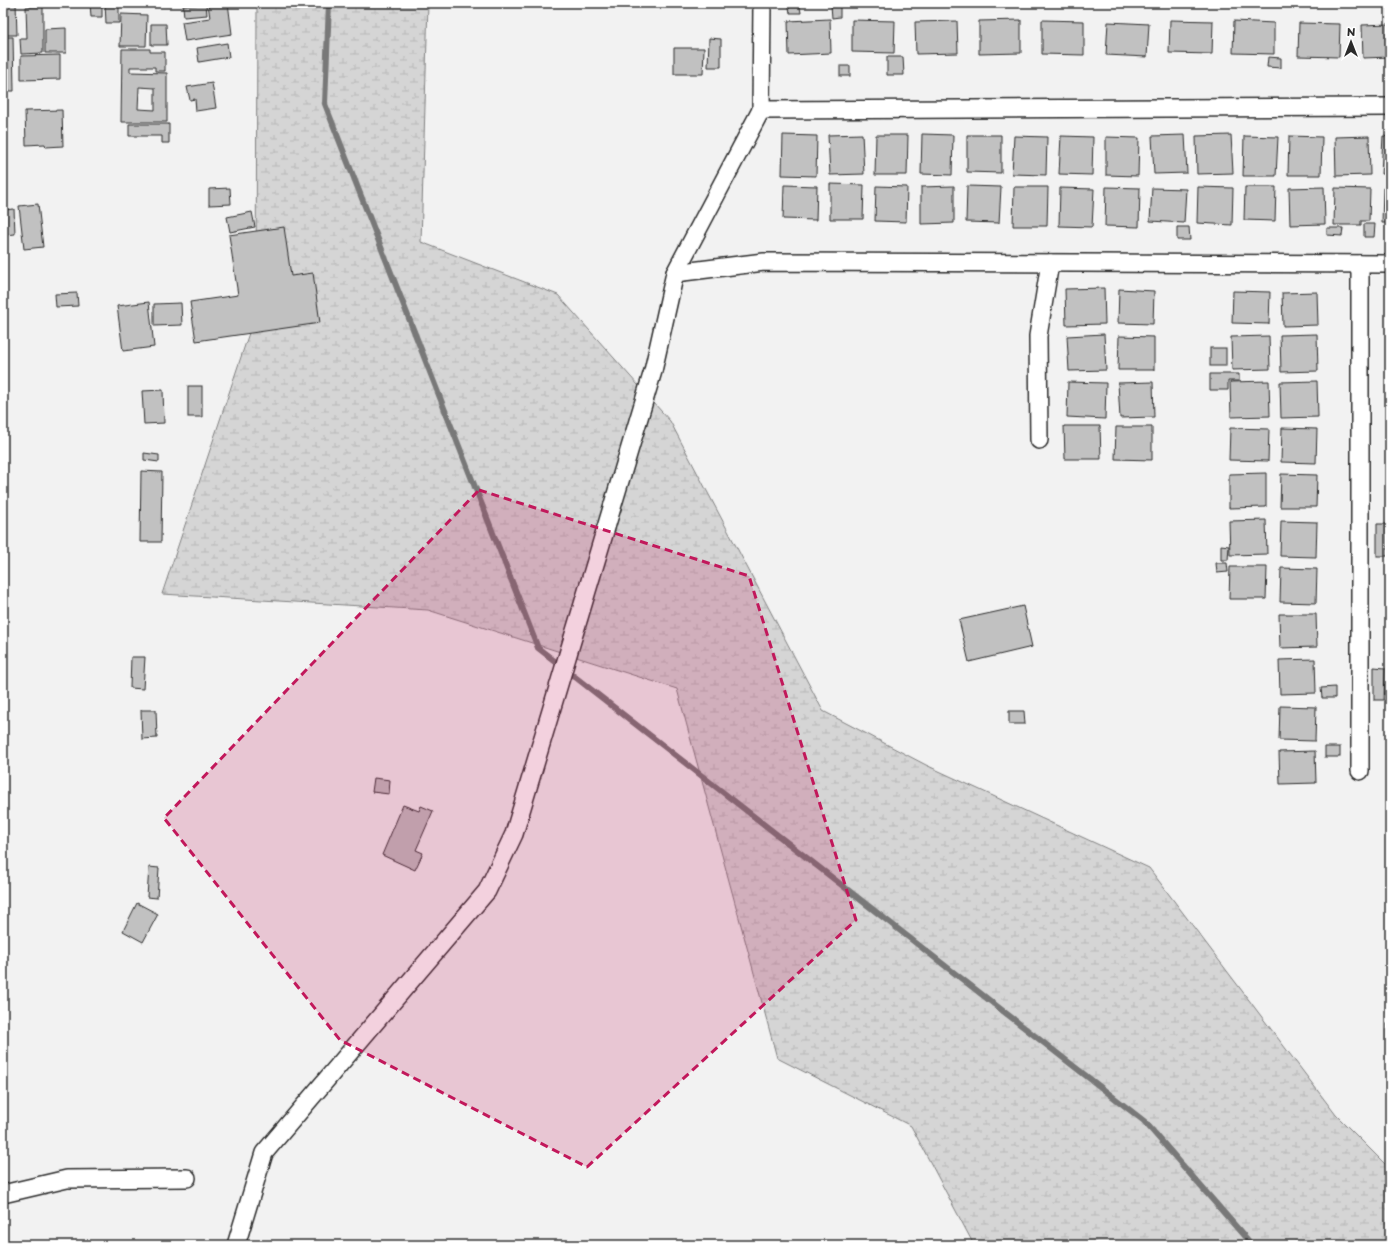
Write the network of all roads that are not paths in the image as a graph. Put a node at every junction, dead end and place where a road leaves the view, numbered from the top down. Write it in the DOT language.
graph roads {
  1 [pos="762,3"];
  2 [pos="1390,107"];
  3 [pos="761,110"];
  4 [pos="1050,263"];
  5 [pos="1360,264"];
  6 [pos="1390,264"];
  7 [pos="675,273"];
  8 [pos="1040,440"];
  9 [pos="1360,771"];
  10 [pos="187,1178"];
  11 [pos="3,1194"];
  12 [pos="236,1245"];
  1 -- 3 [label="street"];
  2 -- 3 [label="street"];
  3 -- 7 [label="street"];
  4 -- 5 [label="street"];
  4 -- 7 [label="street"];
  4 -- 8 [label="street"];
  5 -- 6 [label="street"];
  5 -- 9 [label="street"];
  7 -- 12 [label="street"];
  10 -- 11 [label="street"];
}
